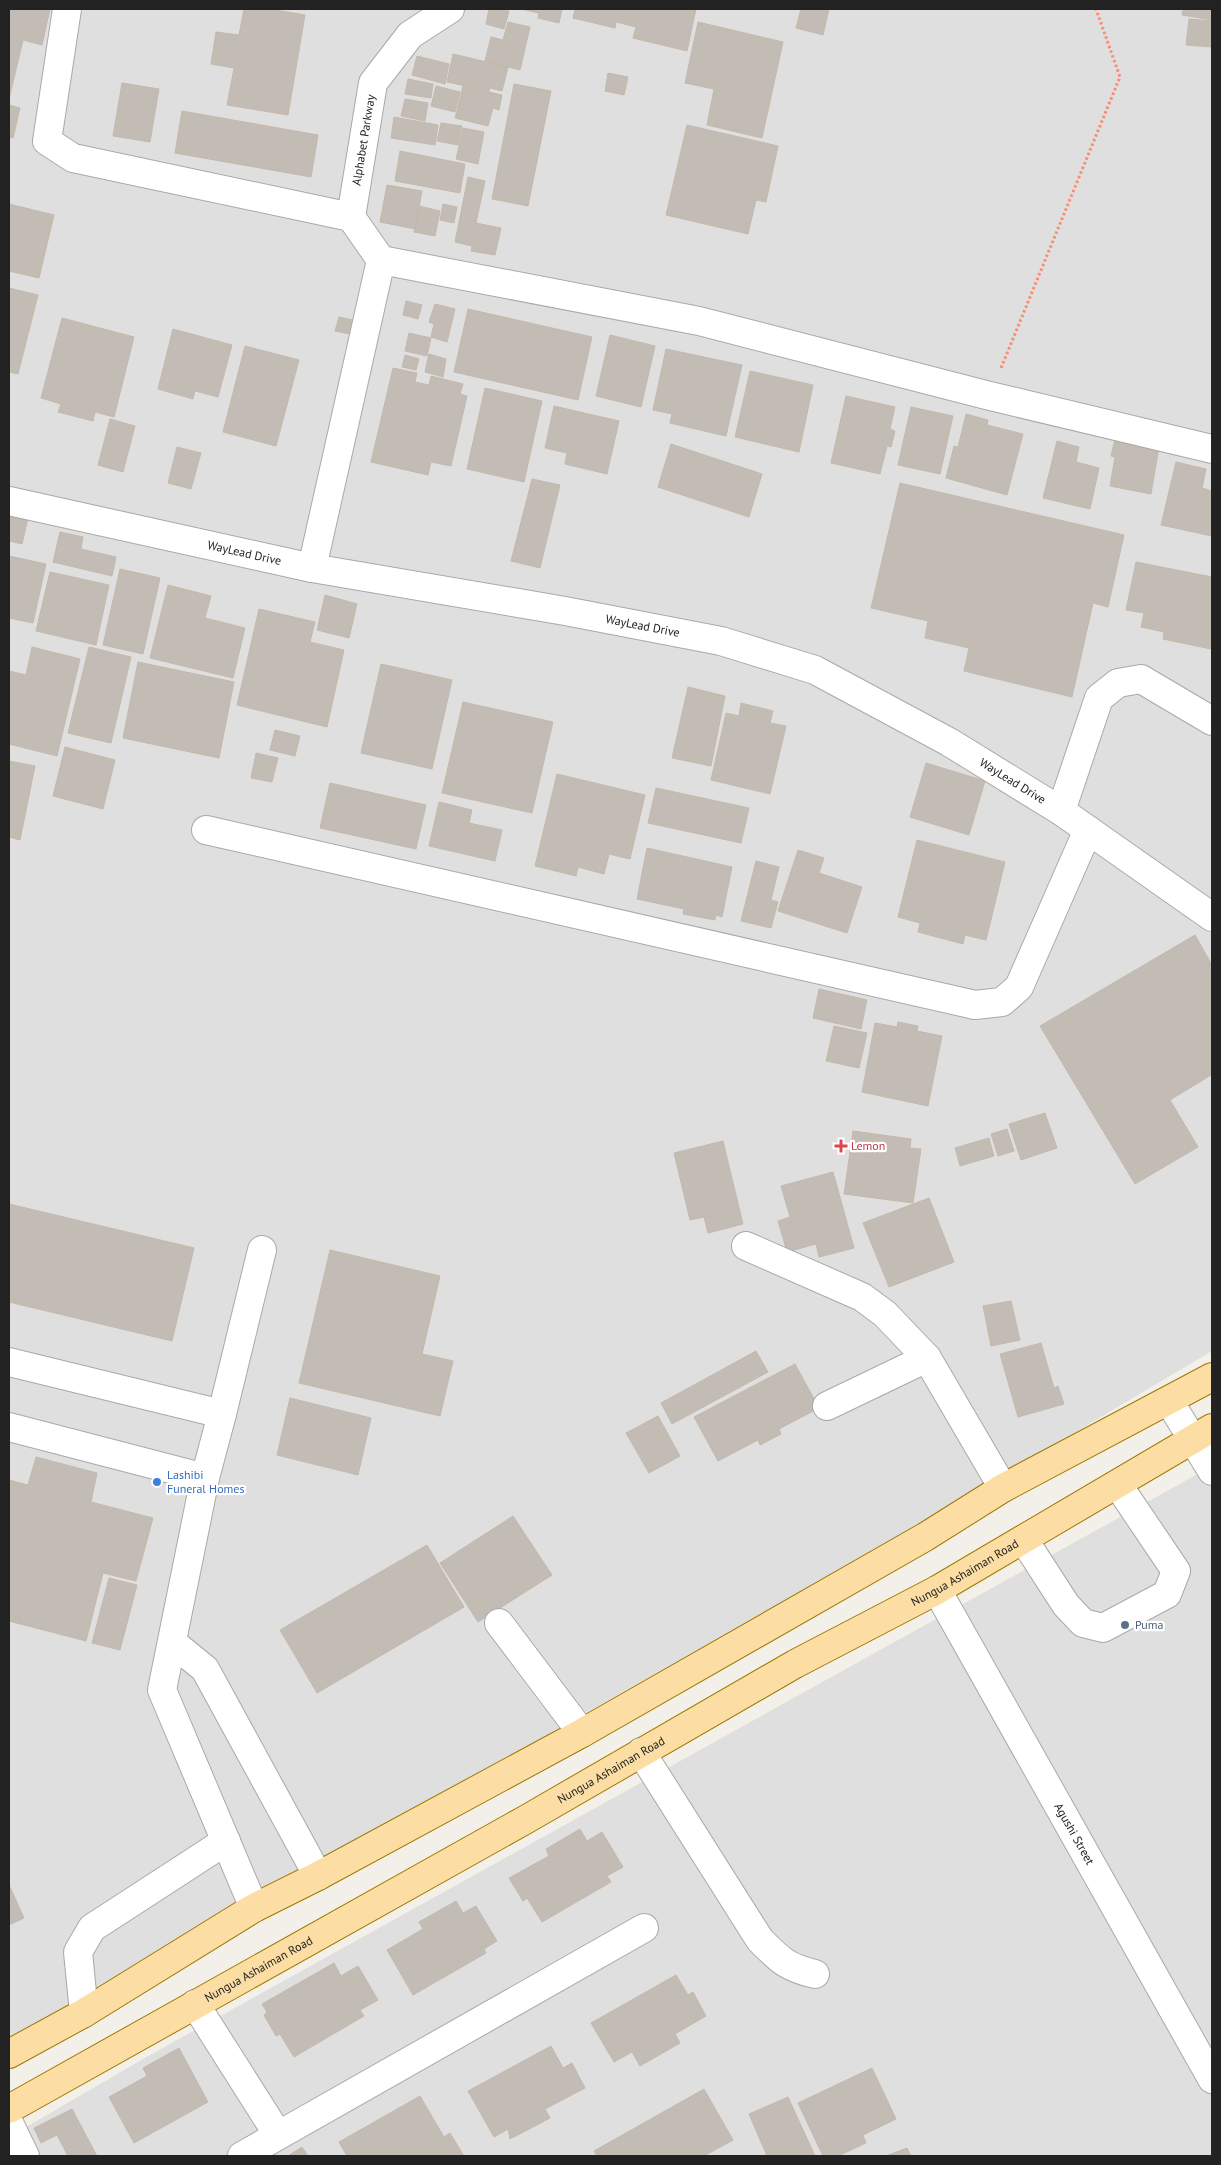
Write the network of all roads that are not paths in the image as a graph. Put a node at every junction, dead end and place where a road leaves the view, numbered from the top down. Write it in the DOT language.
graph roads {
  1 [pos="67,9"];
  2 [pos="450,9"];
  3 [pos="351,217"];
  4 [pos="381,260"];
  5 [pos="1212,449"];
  6 [pos="9,501"];
  7 [pos="312,568"];
  8 [pos="1212,721"];
  9 [pos="1061,811"];
  10 [pos="206,830"];
  11 [pos="1088,830"];
  12 [pos="1212,917"];
  13 [pos="746,1246"];
  14 [pos="262,1250"];
  15 [pos="927,1358"];
  16 [pos="9,1362"];
  17 [pos="1212,1377"];
  18 [pos="1169,1401"];
  19 [pos="827,1406"];
  20 [pos="222,1414"];
  21 [pos="9,1427"];
  22 [pos="1203,1433"];
  23 [pos="1212,1471"];
  24 [pos="205,1478"];
  25 [pos="1118,1485"];
  26 [pos="1004,1488"];
  27 [pos="1024,1540"];
  28 [pos="937,1590"];
  29 [pos="499,1623"];
  30 [pos="172,1643"];
  31 [pos="582,1733"];
  32 [pos="642,1752"];
  33 [pos="226,1841"];
  34 [pos="318,1876"];
  35 [pos="254,1908"];
  36 [pos="644,1928"];
  37 [pos="815,1974"];
  38 [pos="195,2004"];
  39 [pos="84,2013"];
  40 [pos="9,2054"];
  41 [pos="1212,2079"];
  42 [pos="9,2109"];
  43 [pos="9,2123"];
  44 [pos="278,2135"];
  45 [pos="25,2156"];
  46 [pos="242,2156"];
  1 -- 3 [label="street"];
  2 -- 3 [label="street, Alphabet Parkway"];
  3 -- 4 [label="street"];
  4 -- 5 [label="street"];
  4 -- 7 [label="street"];
  6 -- 7 [label="street, WayLead Drive"];
  7 -- 9 [label="street, WayLead Drive"];
  8 -- 9 [label="street"];
  9 -- 11 [label="street, WayLead Drive"];
  10 -- 11 [label="street"];
  11 -- 12 [label="street, WayLead Drive"];
  13 -- 15 [label="street"];
  14 -- 20 [label="street"];
  15 -- 19 [label="street"];
  15 -- 26 [label="street"];
  16 -- 20 [label="street"];
  17 -- 18 [label="main road"];
  18 -- 22 [label="street"];
  18 -- 26 [label="main road"];
  20 -- 24 [label="street"];
  21 -- 24 [label="street"];
  22 -- 23 [label="street"];
  22 -- 25 [label="main road, Nungua Ashaiman Road"];
  24 -- 30 [label="street"];
  25 -- 27 [label="main road, Nungua Ashaiman Road"];
  25 -- 27 [label="street"];
  26 -- 31 [label="main road"];
  27 -- 28 [label="main road, Nungua Ashaiman Road"];
  28 -- 32 [label="main road, Nungua Ashaiman Road"];
  28 -- 41 [label="street, Agushi Street"];
  29 -- 31 [label="street"];
  30 -- 33 [label="street"];
  30 -- 34 [label="street"];
  31 -- 34 [label="main road"];
  32 -- 37 [label="street"];
  32 -- 38 [label="main road, Nungua Ashaiman Road"];
  33 -- 35 [label="street"];
  33 -- 39 [label="street"];
  34 -- 35 [label="main road"];
  35 -- 39 [label="main road"];
  36 -- 44 [label="street"];
  38 -- 42 [label="main road, Nungua Ashaiman Road"];
  38 -- 44 [label="street"];
  39 -- 40 [label="main road"];
  43 -- 45 [label="street"];
  44 -- 46 [label="street"];
}
